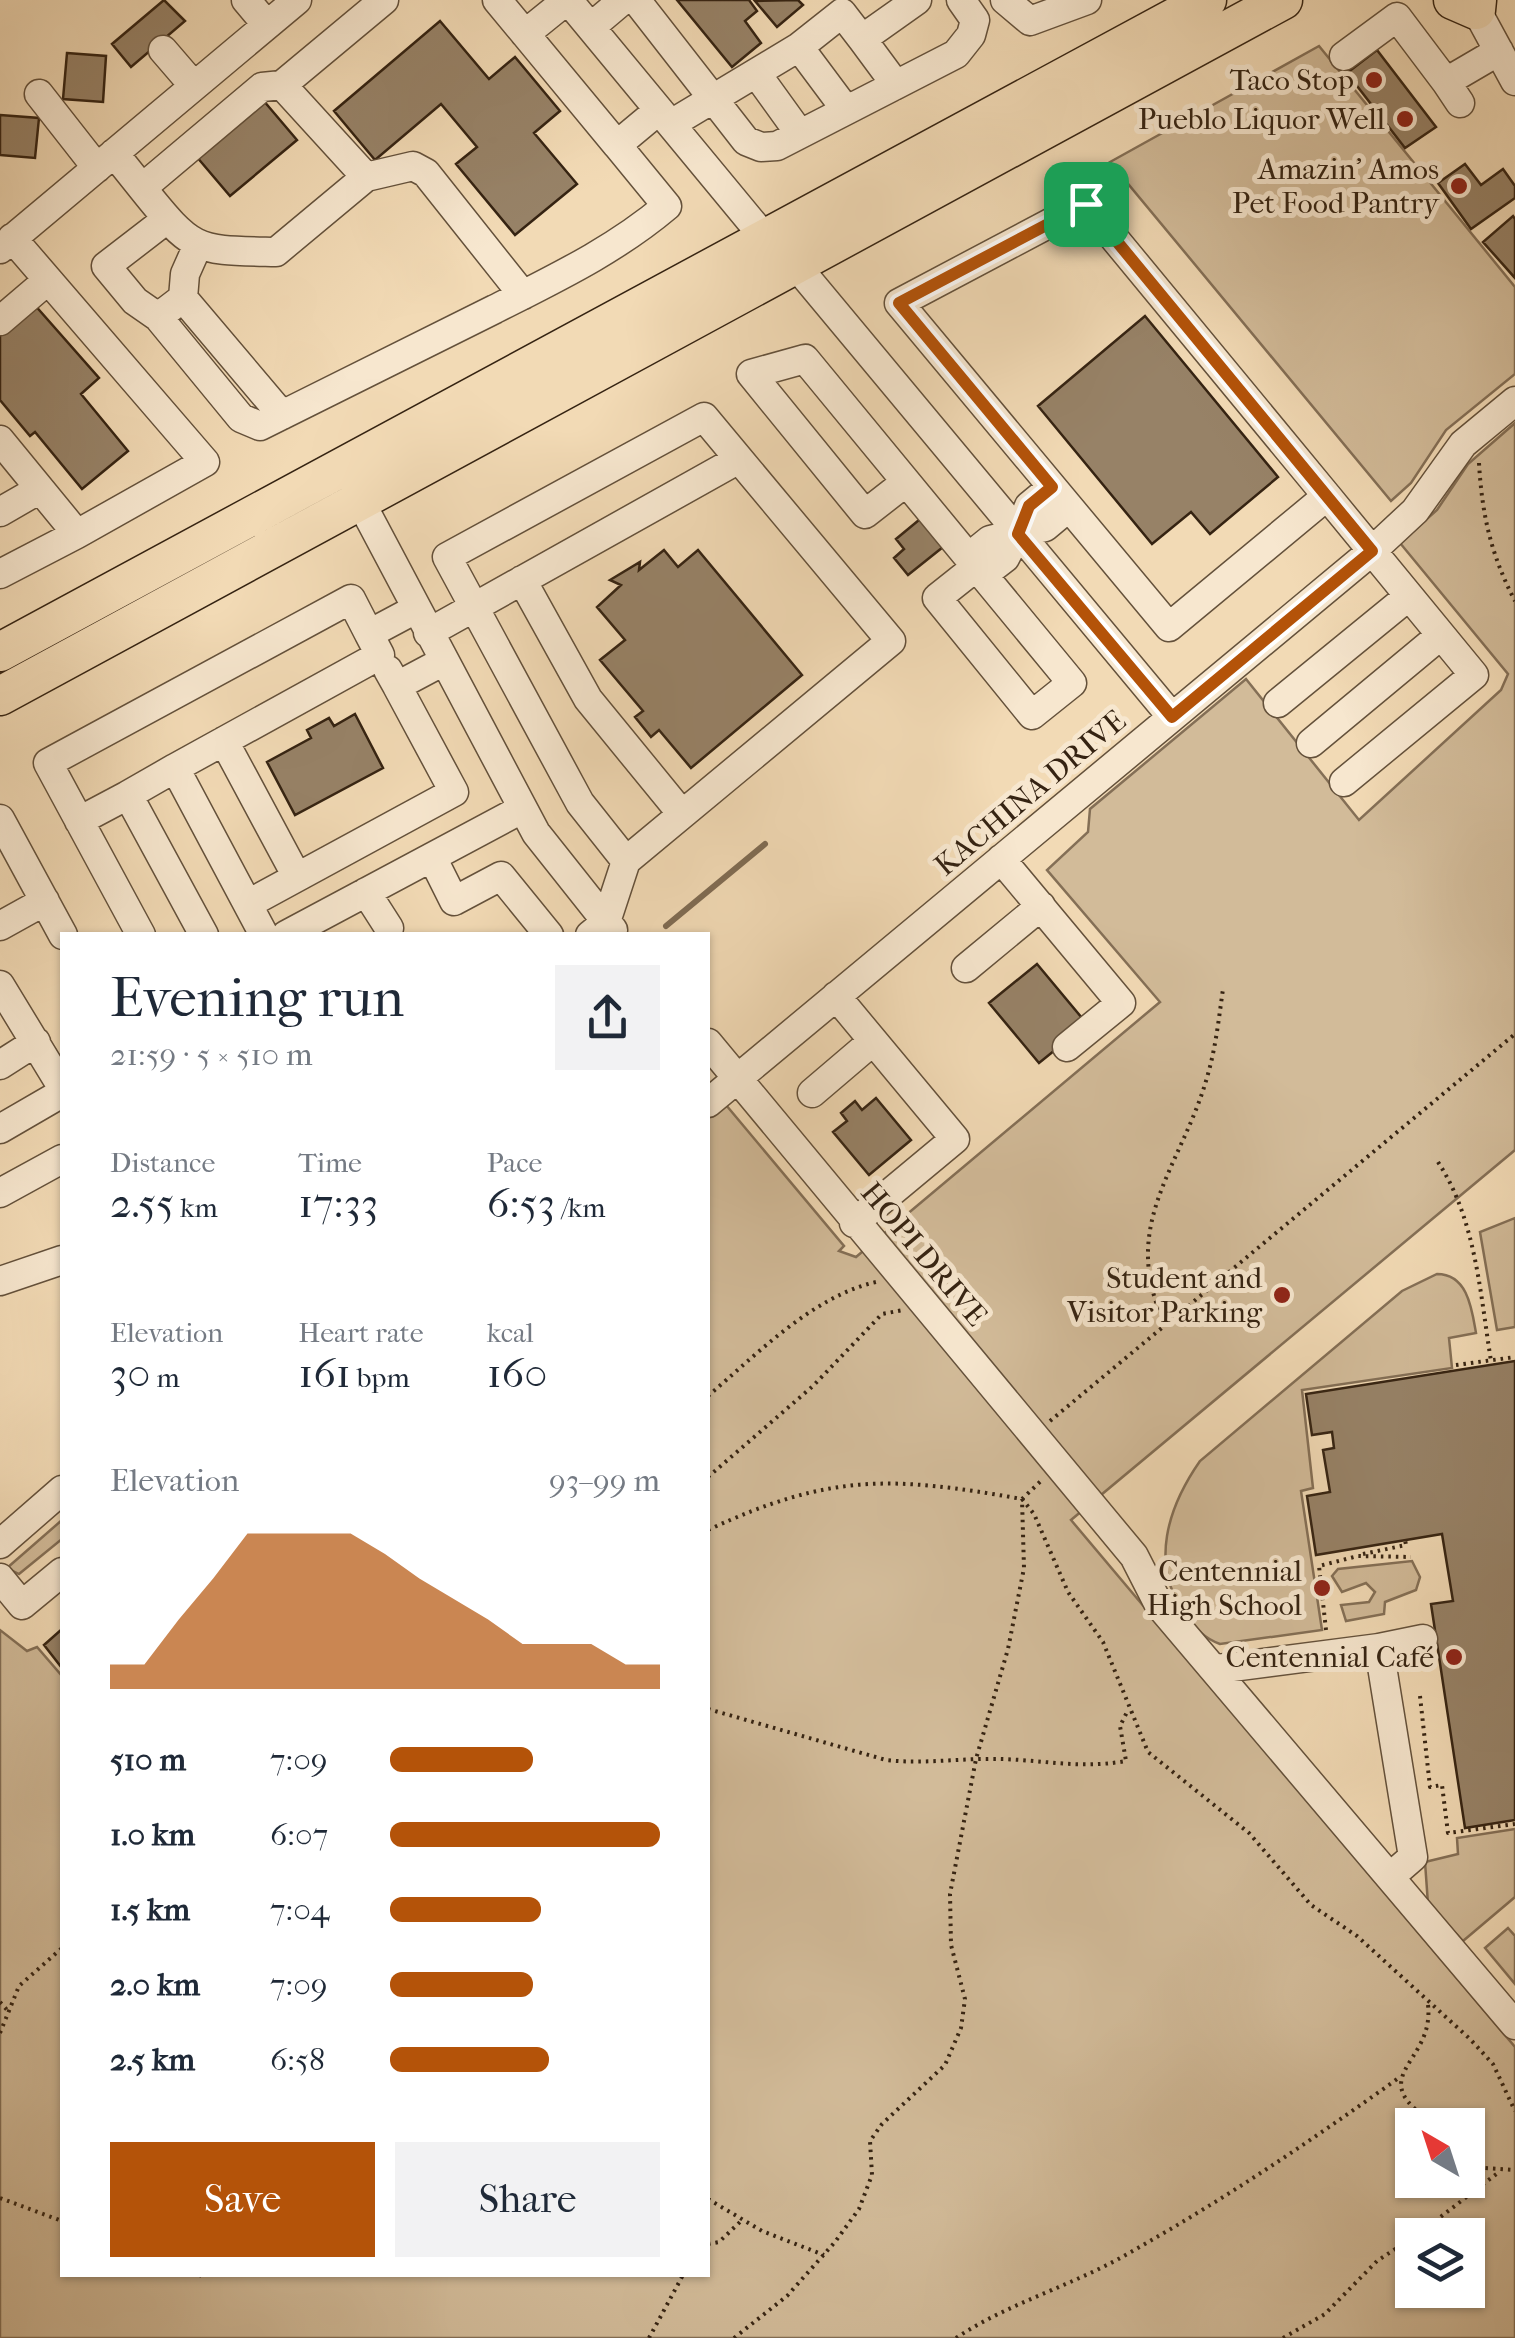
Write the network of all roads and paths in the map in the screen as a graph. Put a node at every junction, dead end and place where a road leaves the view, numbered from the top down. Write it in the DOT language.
graph roads {
  1 [pos="246,0"];
  2 [pos="296,0"];
  3 [pos="384,0"];
  4 [pos="497,0"];
  5 [pos="567,0"];
  6 [pos="623,0"];
  7 [pos="636,0"];
  8 [pos="917,0"];
  9 [pos="961,0"];
  10 [pos="1004,0"];
  11 [pos="1087,0"];
  12 [pos="1207,0"];
  13 [pos="1283,0"];
  14 [pos="1469,3"];
  15 [pos="836,7"];
  16 [pos="266,25"];
  17 [pos="591,27"];
  18 [pos="525,34"];
  19 [pos="862,39"];
  20 [pos="798,47"];
  21 [pos="163,50"];
  22 [pos="1498,51"];
  23 [pos="1344,56"];
  24 [pos="756,72"];
  25 [pos="1515,81"];
  26 [pos="282,85"];
  27 [pos="896,85"];
  28 [pos="194,86"];
  29 [pos="39,94"];
  30 [pos="713,99"];
  31 [pos="846,110"];
  32 [pos="665,117"];
  33 [pos="800,134"];
  34 [pos="618,146"];
  35 [pos="106,161"];
  36 [pos="366,177"];
  37 [pos="142,188"];
  38 [pos="166,218"];
  39 [pos="764,237"];
  40 [pos="5,241"];
  41 [pos="197,247"];
  42 [pos="794,263"];
  43 [pos="48,280"];
  44 [pos="522,295"];
  45 [pos="183,298"];
  46 [pos="158,318"];
  47 [pos="0,320"];
  48 [pos="1515,401"];
  49 [pos="282,414"];
  50 [pos="1477,433"];
  51 [pos="2,446"];
  52 [pos="740,459"];
  53 [pos="906,482"];
  54 [pos="40,489"];
  55 [pos="1327,496"];
  56 [pos="1060,497"];
  57 [pos="359,499"];
  58 [pos="0,512"];
  59 [pos="78,534"];
  60 [pos="1018,534"];
  61 [pos="1372,551"];
  62 [pos="976,566"];
  63 [pos="0,574"];
  64 [pos="522,580"];
  65 [pos="1408,596"];
  66 [pos="1515,602"];
  67 [pos="474,607"];
  68 [pos="422,622"];
  69 [pos="1441,635"];
  70 [pos="375,645"];
  71 [pos="0,652"];
  72 [pos="444,662"];
  73 [pos="397,686"];
  74 [pos="0,696"];
  75 [pos="1278,704"];
  76 [pos="1172,717"];
  77 [pos="224,742"];
  78 [pos="1311,743"];
  79 [pos="176,768"];
  80 [pos="1344,782"];
  81 [pos="128,795"];
  82 [pos="522,809"];
  83 [pos="682,814"];
  84 [pos="0,819"];
  85 [pos="80,821"];
  86 [pos="432,857"];
  87 [pos="1001,859"];
  88 [pos="626,860"];
  89 [pos="297,877"];
  90 [pos="366,892"];
  91 [pos="45,901"];
  92 [pos="248,904"];
  93 [pos="1040,906"];
  94 [pos="0,926"];
  95 [pos="604,931"];
  96 [pos="61,932"];
  97 [pos="138,932"];
  98 [pos="202,932"];
  99 [pos="262,932"];
  100 [pos="292,932"];
  101 [pos="386,932"];
  102 [pos="547,932"];
  103 [pos="966,968"];
  104 [pos="0,984"];
  105 [pos="1223,989"];
  106 [pos="836,996"];
  107 [pos="1515,1034"];
  108 [pos="873,1041"];
  109 [pos="36,1042"];
  110 [pos="710,1046"];
  111 [pos="1067,1047"];
  112 [pos="0,1064"];
  113 [pos="737,1078"];
  114 [pos="60,1086"];
  115 [pos="60,1091"];
  116 [pos="812,1092"];
  117 [pos="710,1102"];
  118 [pos="0,1129"];
  119 [pos="60,1160"];
  120 [pos="1438,1162"];
  121 [pos="0,1193"];
  122 [pos="854,1223"];
  123 [pos="60,1261"];
  124 [pos="899,1277"];
  125 [pos="0,1281"];
  126 [pos="926,1306"];
  127 [pos="1165,1324"];
  128 [pos="1515,1357"];
  129 [pos="1491,1360"];
  130 [pos="1456,1366"];
  131 [pos="710,1394"];
  132 [pos="1033,1436"];
  133 [pos="1057,1465"];
  134 [pos="710,1475"];
  135 [pos="60,1492"];
  136 [pos="1022,1499"];
  137 [pos="710,1529"];
  138 [pos="1405,1540"];
  139 [pos="0,1544"];
  140 [pos="1358,1556"];
  141 [pos="1411,1557"];
  142 [pos="60,1574"];
  143 [pos="0,1578"];
  144 [pos="1422,1639"];
  145 [pos="1378,1648"];
  146 [pos="1329,1655"];
  147 [pos="1217,1669"];
  148 [pos="1420,1696"];
  149 [pos="710,1709"];
  150 [pos="1128,1709"];
  151 [pos="976,1759"];
  152 [pos="1515,1824"];
  153 [pos="1390,1877"];
  154 [pos="60,1950"];
  155 [pos="0,2002"];
  156 [pos="1428,2005"];
  157 [pos="8,2011"];
  158 [pos="1515,2025"];
  159 [pos="0,2032"];
  160 [pos="1400,2076"];
  161 [pos="1415,2108"];
  162 [pos="1515,2111"];
  163 [pos="1485,2164"];
  164 [pos="1515,2170"];
  165 [pos="1500,2172"];
  166 [pos="0,2198"];
  167 [pos="710,2200"];
  168 [pos="1439,2218"];
  169 [pos="60,2220"];
  170 [pos="742,2220"];
  171 [pos="710,2244"];
  172 [pos="1395,2250"];
  173 [pos="824,2255"];
  174 [pos="683,2277"];
  175 [pos="649,2338"];
  176 [pos="734,2338"];
  177 [pos="956,2338"];
  178 [pos="1283,2338"];
  1 -- 16 [label="street"];
  2 -- 16 [label="street"];
  3 -- 26 [label="street"];
  4 -- 18 [label="street"];
  5 -- 17 [label="street"];
  5 -- 18 [label="street"];
  6 -- 17 [label="street"];
  7 -- 30 [label="street"];
  8 -- 19 [label="street"];
  9 -- 27 [label="street"];
  10 -- 11 [label="street"];
  12 -- 39 [label="highway"];
  13 -- 42 [label="highway"];
  14 -- 22 [label="street"];
  15 -- 19 [label="street"];
  15 -- 20 [label="street"];
  16 -- 28 [label="street"];
  17 -- 32 [label="street"];
  18 -- 34 [label="street"];
  19 -- 27 [label="street"];
  20 -- 24 [label="street"];
  20 -- 31 [label="street"];
  21 -- 28 [label="street"];
  22 -- 23 [label="street"];
  22 -- 25 [label="street"];
  24 -- 30 [label="street"];
  24 -- 33 [label="street"];
  26 -- 36 [label="street"];
  26 -- 37 [label="street"];
  27 -- 31 [label="street"];
  28 -- 35 [label="street"];
  29 -- 35 [label="street"];
  30 -- 32 [label="street"];
  30 -- 33 [label="street"];
  31 -- 33 [label="street"];
  32 -- 34 [label="street"];
  32 -- 39 [label="street"];
  34 -- 44 [label="street"];
  35 -- 37 [label="street"];
  35 -- 40 [label="street"];
  36 -- 41 [label="street"];
  36 -- 44 [label="street"];
  37 -- 38 [label="street"];
  38 -- 41 [label="street"];
  38 -- 46 [label="street"];
  39 -- 71 [label="highway"];
  40 -- 43 [label="street"];
  41 -- 45 [label="street"];
  42 -- 57 [label="highway"];
  42 -- 60 [label="street"];
  43 -- 47 [label="street"];
  43 -- 59 [label="street"];
  44 -- 49 [label="street"];
  45 -- 46 [label="street"];
  45 -- 49 [label="street"];
  46 -- 49 [label="street"];
  48 -- 50 [label="street, KACHINA DRIVE"];
  50 -- 61 [label="street, KACHINA DRIVE"];
  50 -- 66 [label="path"];
  51 -- 54 [label="street"];
  52 -- 64 [label="street"];
  52 -- 67 [label="street"];
  52 -- 83 [label="street"];
  53 -- 53 [label="street"];
  53 -- 62 [label="street"];
  54 -- 58 [label="street"];
  54 -- 59 [label="street"];
  55 -- 56 [label="street"];
  55 -- 56 [label="street"];
  55 -- 61 [label="street"];
  56 -- 60 [label="street"];
  57 -- 68 [label="street"];
  57 -- 74 [label="highway"];
  59 -- 63 [label="street"];
  60 -- 62 [label="street"];
  60 -- 76 [label="street"];
  61 -- 65 [label="street"];
  61 -- 76 [label="street, KACHINA DRIVE"];
  62 -- 62 [label="street"];
  64 -- 67 [label="street"];
  64 -- 83 [label="street"];
  65 -- 69 [label="street"];
  65 -- 75 [label="street"];
  67 -- 68 [label="street"];
  67 -- 88 [label="street"];
  68 -- 70 [label="street"];
  68 -- 72 [label="street"];
  69 -- 78 [label="street"];
  69 -- 80 [label="street"];
  70 -- 73 [label="street"];
  70 -- 77 [label="street"];
  70 -- 85 [label="street"];
  72 -- 73 [label="street"];
  72 -- 82 [label="street"];
  73 -- 89 [label="street"];
  76 -- 87 [label="street, KACHINA DRIVE"];
  77 -- 79 [label="street"];
  77 -- 89 [label="street"];
  79 -- 81 [label="street"];
  79 -- 92 [label="street"];
  81 -- 85 [label="street"];
  81 -- 98 [label="street"];
  82 -- 86 [label="street"];
  82 -- 95 [label="street"];
  83 -- 88 [label="street"];
  84 -- 91 [label="street"];
  85 -- 97 [label="street"];
  86 -- 90 [label="street"];
  86 -- 102 [label="street"];
  87 -- 93 [label="street"];
  87 -- 106 [label="street, KACHINA DRIVE"];
  88 -- 95 [label="street"];
  89 -- 92 [label="street"];
  90 -- 100 [label="street"];
  90 -- 101 [label="street"];
  91 -- 94 [label="street"];
  91 -- 96 [label="street"];
  92 -- 99 [label="street"];
  93 -- 103 [label="street"];
  93 -- 111 [label="street"];
  104 -- 109 [label="street"];
  105 -- 127 [label="path"];
  106 -- 108 [label="street"];
  106 -- 113 [label="street, KACHINA DRIVE"];
  107 -- 127 [label="path"];
  108 -- 116 [label="street"];
  108 -- 122 [label="street"];
  109 -- 112 [label="street"];
  109 -- 114 [label="street"];
  110 -- 113 [label="street, HOPI DRIVE"];
  113 -- 117 [label="street, KACHINA DRIVE"];
  113 -- 122 [label="street, HOPI DRIVE"];
  115 -- 118 [label="street"];
  119 -- 121 [label="street"];
  120 -- 129 [label="path"];
  122 -- 124 [label="street, HOPI DRIVE"];
  123 -- 125 [label="street"];
  124 -- 126 [label="street, HOPI DRIVE"];
  124 -- 131 [label="path"];
  126 -- 132 [label="street, HOPI DRIVE"];
  126 -- 134 [label="path"];
  127 -- 132 [label="path"];
  128 -- 129 [label="path"];
  129 -- 130 [label="path"];
  132 -- 133 [label="street, HOPI DRIVE"];
  133 -- 136 [label="path"];
  133 -- 147 [label="street, HOPI DRIVE"];
  135 -- 139 [label="street"];
  136 -- 137 [label="path"];
  136 -- 150 [label="path"];
  136 -- 151 [label="path"];
  138 -- 140 [label="path"];
  140 -- 141 [label="path"];
  140 -- 146 [label="path"];
  142 -- 143 [label="street"];
  144 -- 145 [label="street"];
  145 -- 146 [label="street"];
  145 -- 153 [label="street"];
  146 -- 147 [label="street"];
  147 -- 153 [label="street, HOPI DRIVE"];
  148 -- 152 [label="path"];
  149 -- 151 [label="path"];
  150 -- 151 [label="path"];
  150 -- 156 [label="path"];
  151 -- 173 [label="path"];
  153 -- 158 [label="street, HOPI DRIVE"];
  154 -- 157 [label="path"];
  155 -- 157 [label="path"];
  156 -- 160 [label="path"];
  156 -- 162 [label="path"];
  157 -- 159 [label="path"];
  160 -- 161 [label="path"];
  160 -- 177 [label="path"];
  163 -- 165 [label="path"];
  164 -- 165 [label="path"];
  165 -- 168 [label="path"];
  166 -- 169 [label="path"];
  167 -- 170 [label="path"];
  170 -- 171 [label="path"];
  170 -- 173 [label="path"];
  172 -- 178 [label="path"];
  173 -- 176 [label="path"];
  174 -- 175 [label="path"];
}
